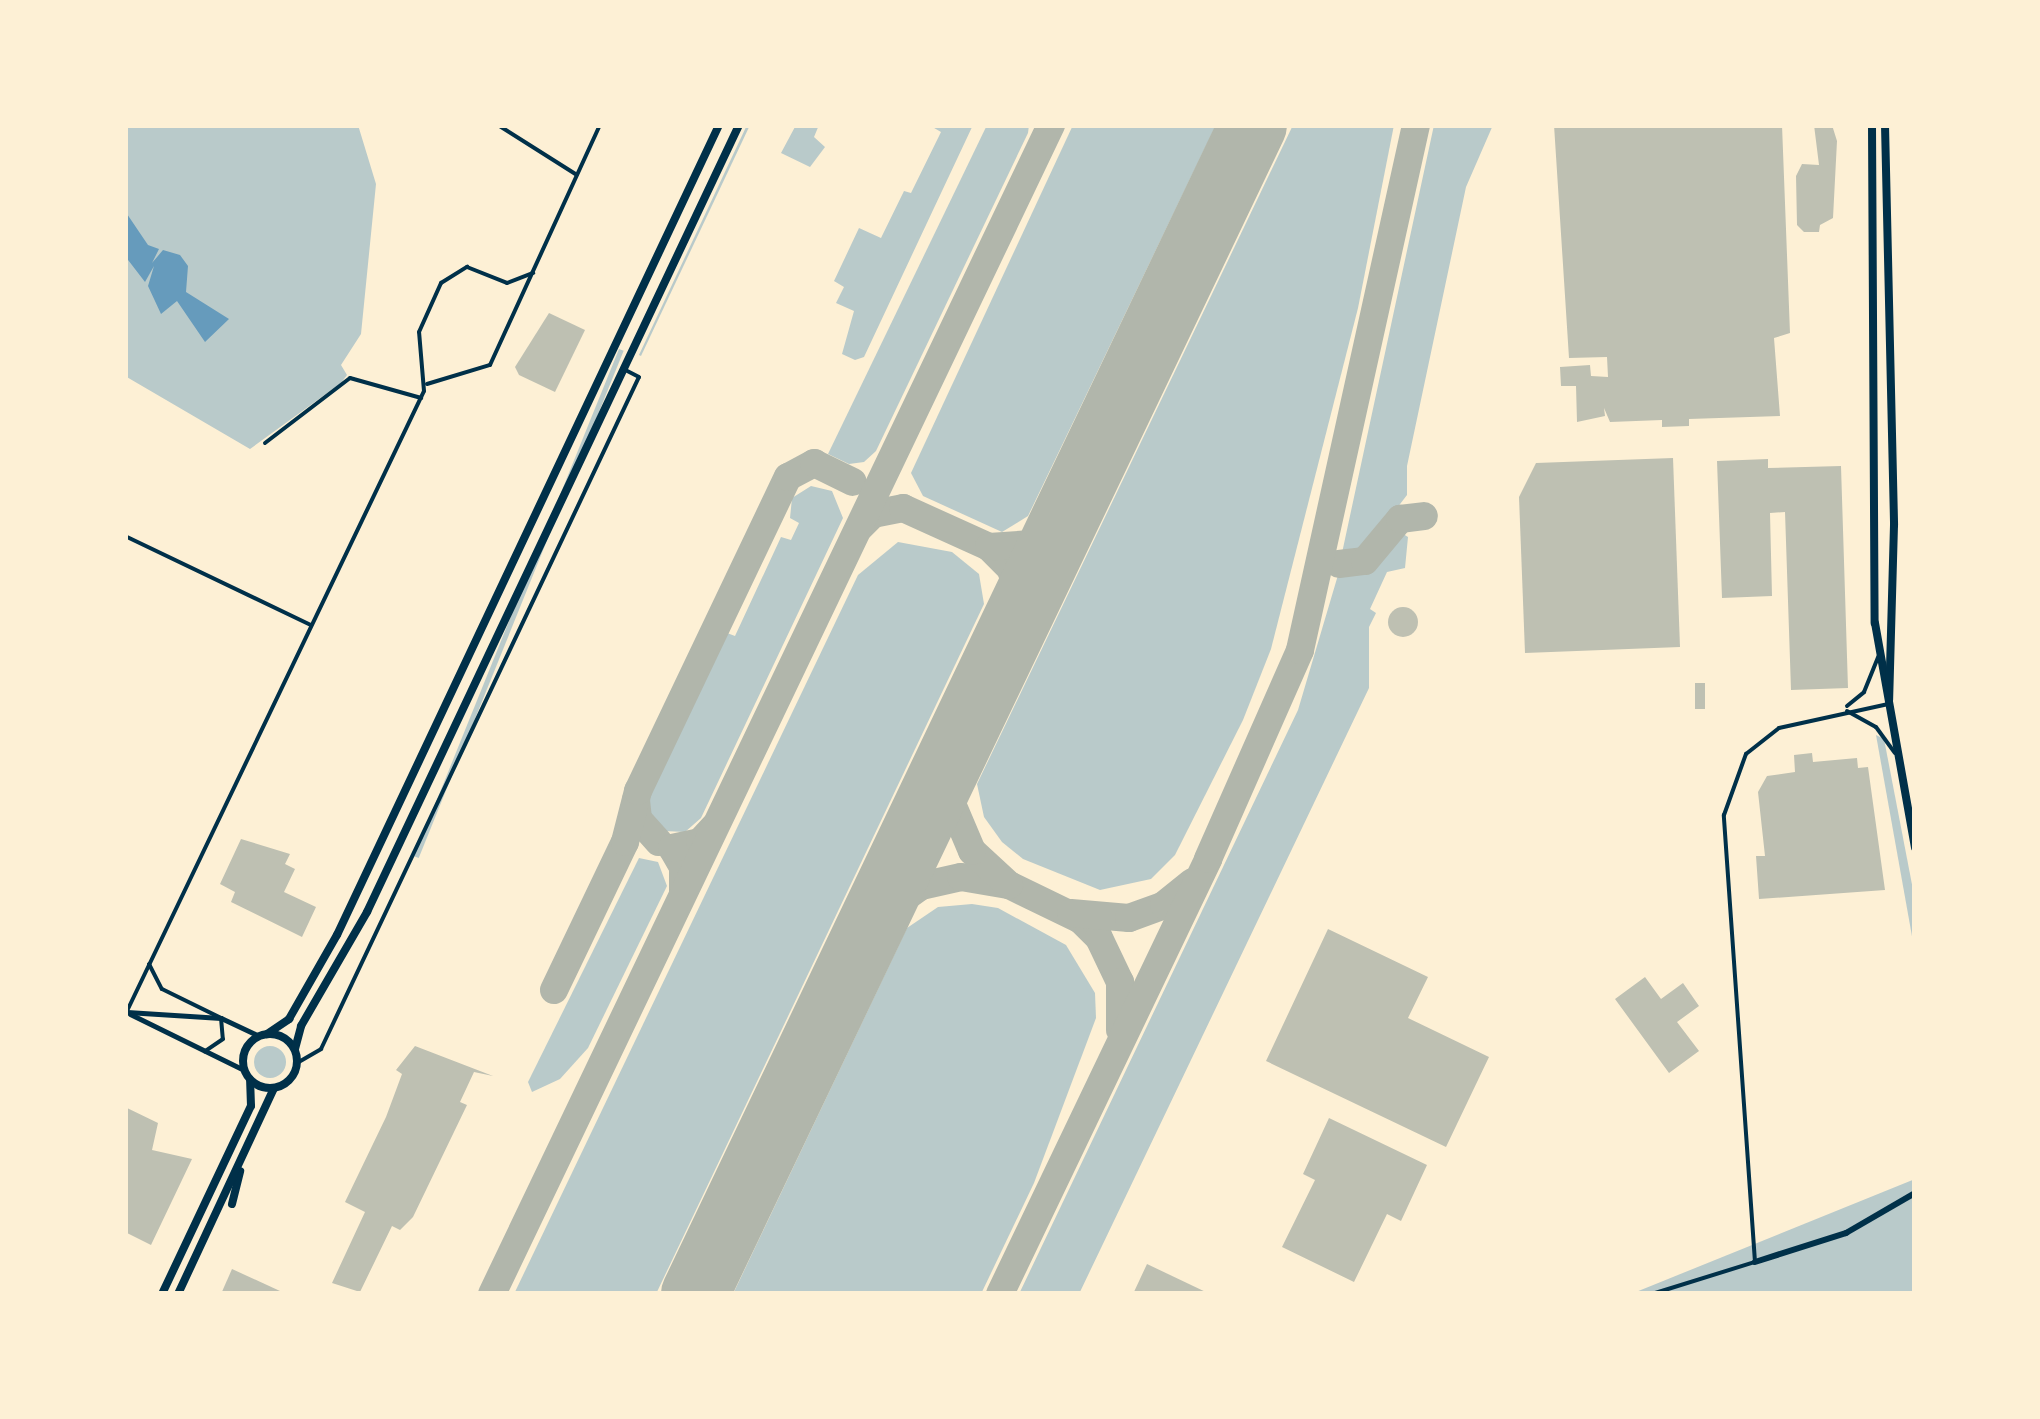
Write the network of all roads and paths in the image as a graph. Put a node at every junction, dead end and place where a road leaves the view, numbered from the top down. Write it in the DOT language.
graph roads {
  1 [pos="498,125"];
  2 [pos="600,125"];
  3 [pos="719,125"];
  4 [pos="739,125"];
  5 [pos="1872,125"];
  6 [pos="1885,125"];
  7 [pos="576,175"];
  8 [pos="533,272"];
  9 [pos="622,368"];
  10 [pos="427,384"];
  11 [pos="421,398"];
  12 [pos="265,443"];
  13 [pos="125,536"];
  14 [pos="311,625"];
  15 [pos="1878,657"];
  16 [pos="1888,704"];
  17 [pos="1843,709"];
  18 [pos="1897,756"];
  19 [pos="1915,847"];
  20 [pos="149,964"];
  21 [pos="126,1012"];
  22 [pos="221,1018"];
  23 [pos="263,1035"];
  24 [pos="294,1050"];
  25 [pos="205,1051"];
  26 [pos="297,1063"];
  27 [pos="244,1070"];
  28 [pos="250,1080"];
  29 [pos="274,1088"];
  30 [pos="254,1132"];
  31 [pos="1915,1193"];
  32 [pos="232,1204"];
  33 [pos="1754,1262"];
  34 [pos="162,1294"];
  35 [pos="178,1294"];
  36 [pos="1652,1294"];
  1 -- 7 [label="street"];
  2 -- 7 [label="street"];
  3 -- 23 [label="main road"];
  4 -- 9 [label="main road"];
  5 -- 15 [label="main road"];
  6 -- 16 [label="main road"];
  7 -- 8 [label="street"];
  8 -- 10 [label="street"];
  8 -- 10 [label="street"];
  9 -- 24 [label="main road"];
  9 -- 26 [label="street"];
  10 -- 11 [label="street"];
  11 -- 12 [label="street"];
  11 -- 14 [label="street"];
  13 -- 14 [label="street"];
  14 -- 20 [label="street"];
  15 -- 16 [label="main road"];
  15 -- 17 [label="street"];
  16 -- 17 [label="street"];
  16 -- 18 [label="main road"];
  17 -- 18 [label="street"];
  17 -- 33 [label="street"];
  18 -- 19 [label="main road"];
  20 -- 21 [label="street"];
  20 -- 22 [label="street"];
  21 -- 22 [label="street"];
  21 -- 25 [label="street"];
  22 -- 23 [label="street"];
  22 -- 25 [label="street"];
  23 -- 24 [label="main road"];
  23 -- 27 [label="main road"];
  24 -- 26 [label="main road"];
  25 -- 27 [label="street"];
  26 -- 29 [label="main road"];
  27 -- 28 [label="main road"];
  28 -- 29 [label="main road"];
  28 -- 34 [label="main road"];
  29 -- 30 [label="main road"];
  30 -- 32 [label="main road"];
  30 -- 35 [label="main road"];
  31 -- 33 [label="main road"];
  33 -- 36 [label="street"];
}
